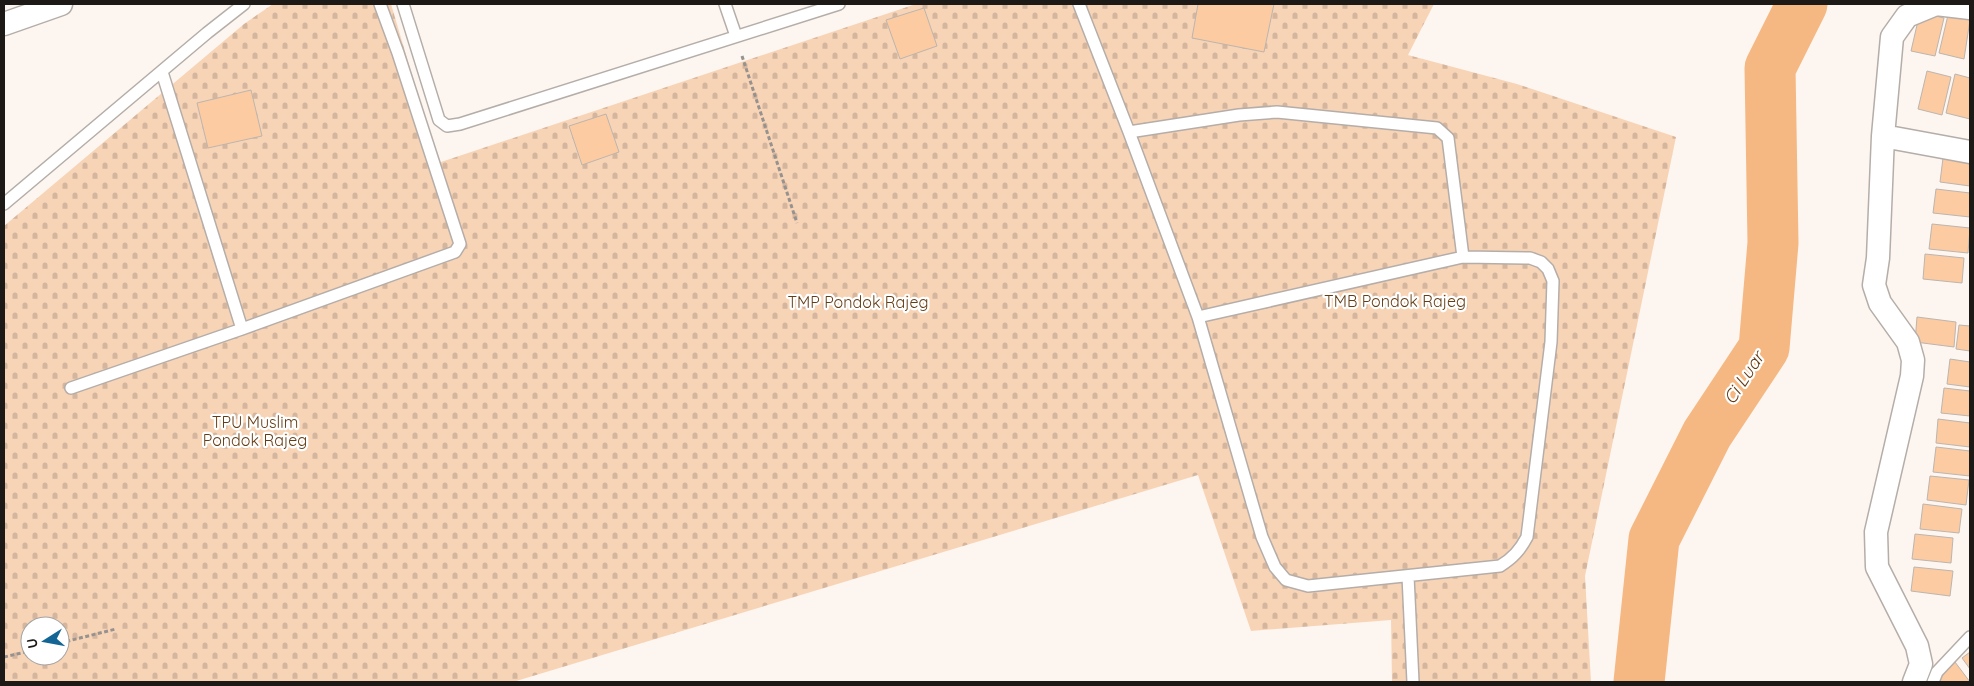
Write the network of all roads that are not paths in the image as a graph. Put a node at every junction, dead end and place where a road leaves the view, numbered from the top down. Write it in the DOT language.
graph roads {
  1 [pos="61,4"];
  2 [pos="244,4"];
  3 [pos="380,4"];
  4 [pos="403,4"];
  5 [pos="725,4"];
  6 [pos="839,4"];
  7 [pos="1079,4"];
  8 [pos="1970,8"];
  9 [pos="4,24"];
  10 [pos="736,36"];
  11 [pos="162,72"];
  12 [pos="1129,132"];
  13 [pos="1883,136"];
  14 [pos="1970,152"];
  15 [pos="4,204"];
  16 [pos="1463,257"];
  17 [pos="1198,317"];
  18 [pos="242,330"];
  19 [pos="71,388"];
  20 [pos="1408,576"];
  21 [pos="1970,636"];
  22 [pos="1413,682"];
  23 [pos="1914,682"];
  24 [pos="1933,682"];
  1 -- 9 [label="street"];
  2 -- 11 [label="lane"];
  3 -- 18 [label="lane"];
  4 -- 10 [label="lane"];
  5 -- 10 [label="lane"];
  6 -- 10 [label="lane"];
  7 -- 12 [label="lane"];
  8 -- 13 [label="street"];
  11 -- 15 [label="lane"];
  11 -- 18 [label="lane"];
  12 -- 16 [label="lane"];
  12 -- 17 [label="lane"];
  13 -- 14 [label="street"];
  13 -- 23 [label="street"];
  16 -- 17 [label="lane"];
  16 -- 20 [label="lane"];
  17 -- 20 [label="lane"];
  18 -- 19 [label="lane"];
  20 -- 22 [label="lane"];
  21 -- 24 [label="lane"];
}
